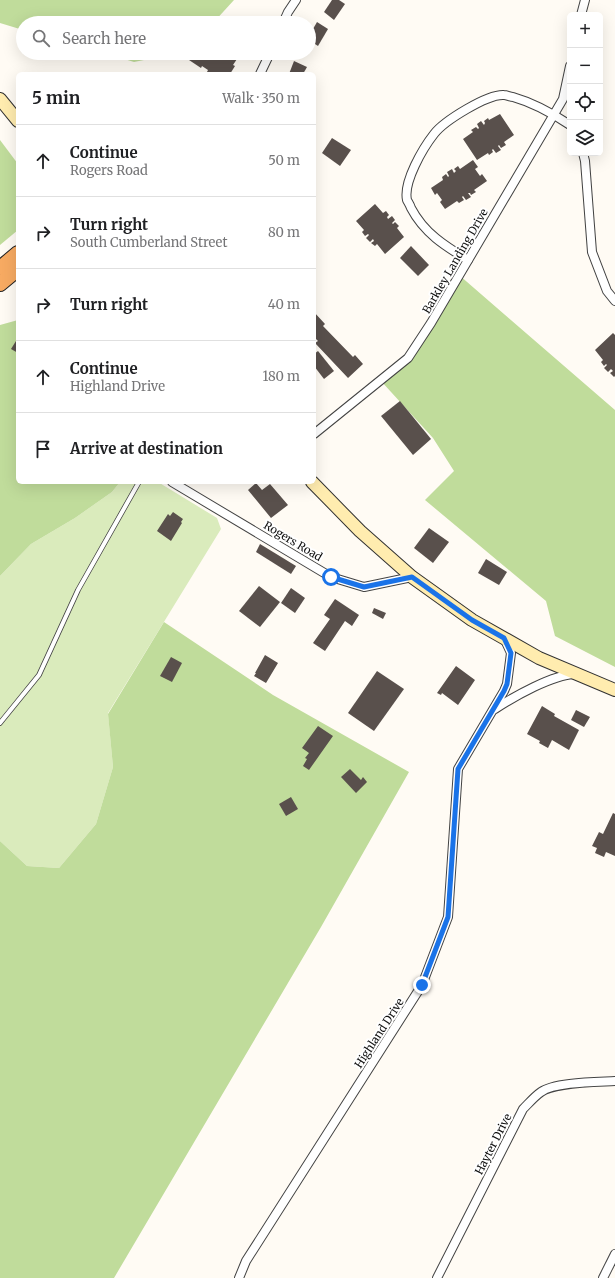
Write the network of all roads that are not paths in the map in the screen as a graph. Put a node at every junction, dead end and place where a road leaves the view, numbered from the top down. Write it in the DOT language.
graph roads {
  1 [pos="296,0"];
  2 [pos="584,0"];
  3 [pos="582,12"];
  4 [pos="286,16"];
  5 [pos="267,60"];
  6 [pos="261,72"];
  7 [pos="567,80"];
  8 [pos="0,99"];
  9 [pos="554,115"];
  10 [pos="16,119"];
  11 [pos="567,123"];
  12 [pos="584,156"];
  13 [pos="16,256"];
  14 [pos="468,260"];
  15 [pos="0,268"];
  16 [pos="16,271"];
  17 [pos="0,284"];
  18 [pos="615,301"];
  19 [pos="316,432"];
  20 [pos="138,484"];
  21 [pos="175,484"];
  22 [pos="314,484"];
  23 [pos="412,577"];
  24 [pos="504,638"];
  25 [pos="576,674"];
  26 [pos="615,690"];
  27 [pos="494,709"];
  28 [pos="0,723"];
  29 [pos="615,1082"];
  30 [pos="615,1254"];
  31 [pos="239,1278"];
  32 [pos="437,1278"];
  33 [pos="603,1278"];
  1 -- 4 [label="street"];
  2 -- 3 [label="street"];
  5 -- 6 [label="street"];
  7 -- 9 [label="street, Barkley Landing Drive"];
  8 -- 10 [label="main road"];
  9 -- 11 [label="street"];
  9 -- 14 [label="street, Barkley Landing Drive"];
  9 -- 14 [label="street"];
  12 -- 18 [label="street"];
  13 -- 15 [label="highway"];
  14 -- 19 [label="street, Barkley Landing Drive"];
  16 -- 17 [label="highway"];
  20 -- 28 [label="lane"];
  21 -- 23 [label="street, Rogers Road"];
  22 -- 23 [label="main road"];
  23 -- 24 [label="main road"];
  24 -- 25 [label="main road"];
  24 -- 27 [label="street, Highland Drive"];
  25 -- 26 [label="main road"];
  25 -- 27 [label="street"];
  27 -- 31 [label="street, Highland Drive"];
  29 -- 32 [label="street, Hayter Drive"];
  30 -- 33 [label="street"];
}
